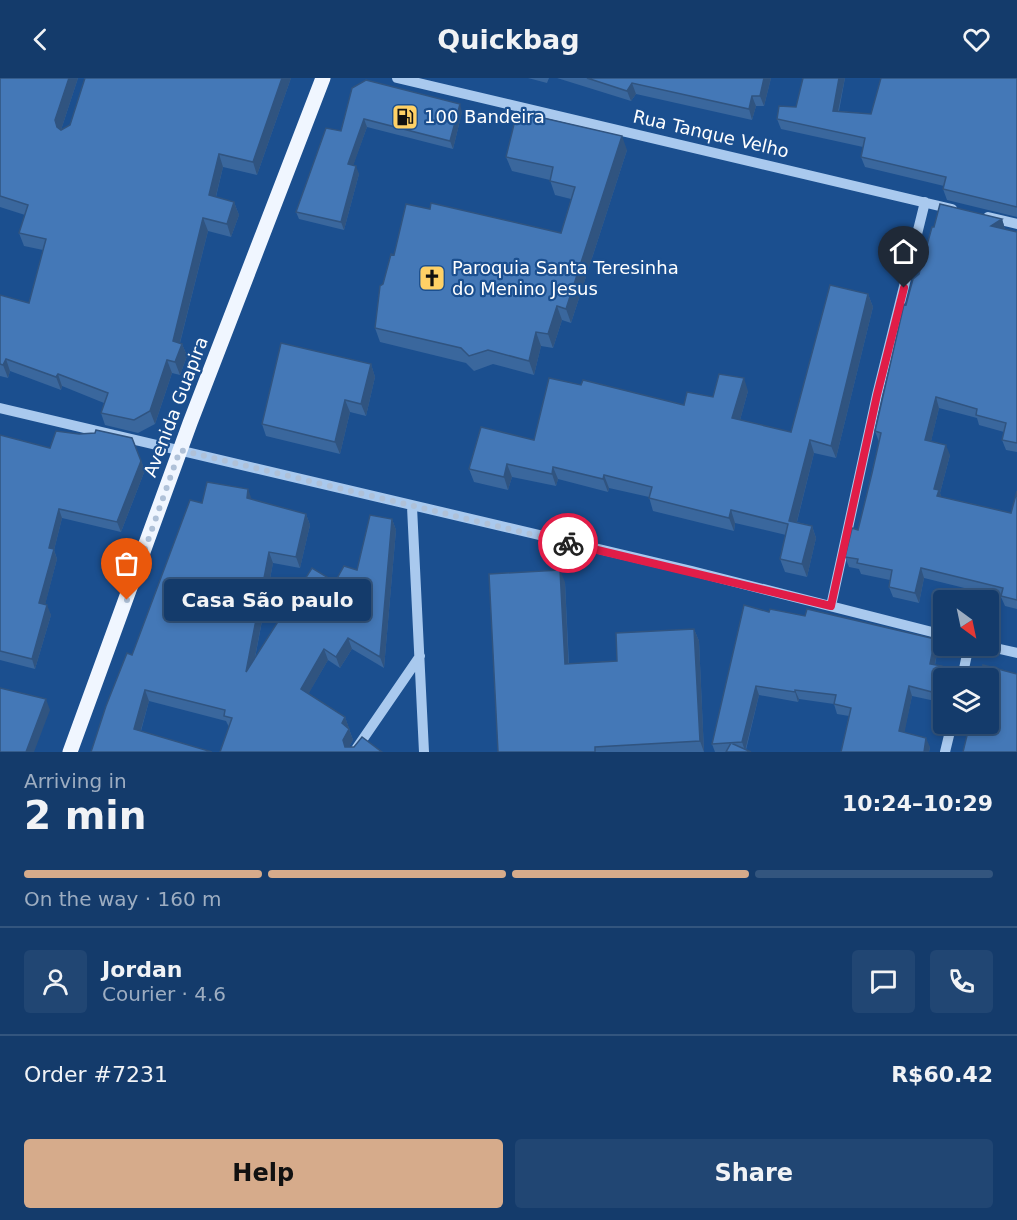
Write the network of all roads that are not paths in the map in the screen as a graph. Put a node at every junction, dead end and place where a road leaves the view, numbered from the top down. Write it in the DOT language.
graph roads {
  1 [pos="323,78"];
  2 [pos="397,78"];
  3 [pos="925,202"];
  4 [pos="960,210"];
  5 [pos="971,213"];
  6 [pos="1017,224"];
  7 [pos="0,408"];
  8 [pos="180,450"];
  9 [pos="412,507"];
  10 [pos="831,606"];
  11 [pos="933,633"];
  12 [pos="999,649"];
  13 [pos="1017,653"];
  14 [pos="420,656"];
  15 [pos="949,734"];
  16 [pos="70,752"];
  17 [pos="354,752"];
  18 [pos="423,752"];
  19 [pos="945,752"];
  1 -- 8 [label="main road, Avenida Guapira"];
  2 -- 3 [label="street, Rua Tanque Velho"];
  3 -- 4 [label="street, Rua Tanque Velho"];
  3 -- 10 [label="street"];
  5 -- 6 [label="street"];
  7 -- 8 [label="street"];
  8 -- 9 [label="street"];
  8 -- 16 [label="main road, Avenida Guapira"];
  9 -- 10 [label="street"];
  9 -- 14 [label="street"];
  10 -- 11 [label="street"];
  12 -- 13 [label="street"];
  14 -- 17 [label="street"];
  14 -- 18 [label="street"];
  15 -- 19 [label="street"];
}
